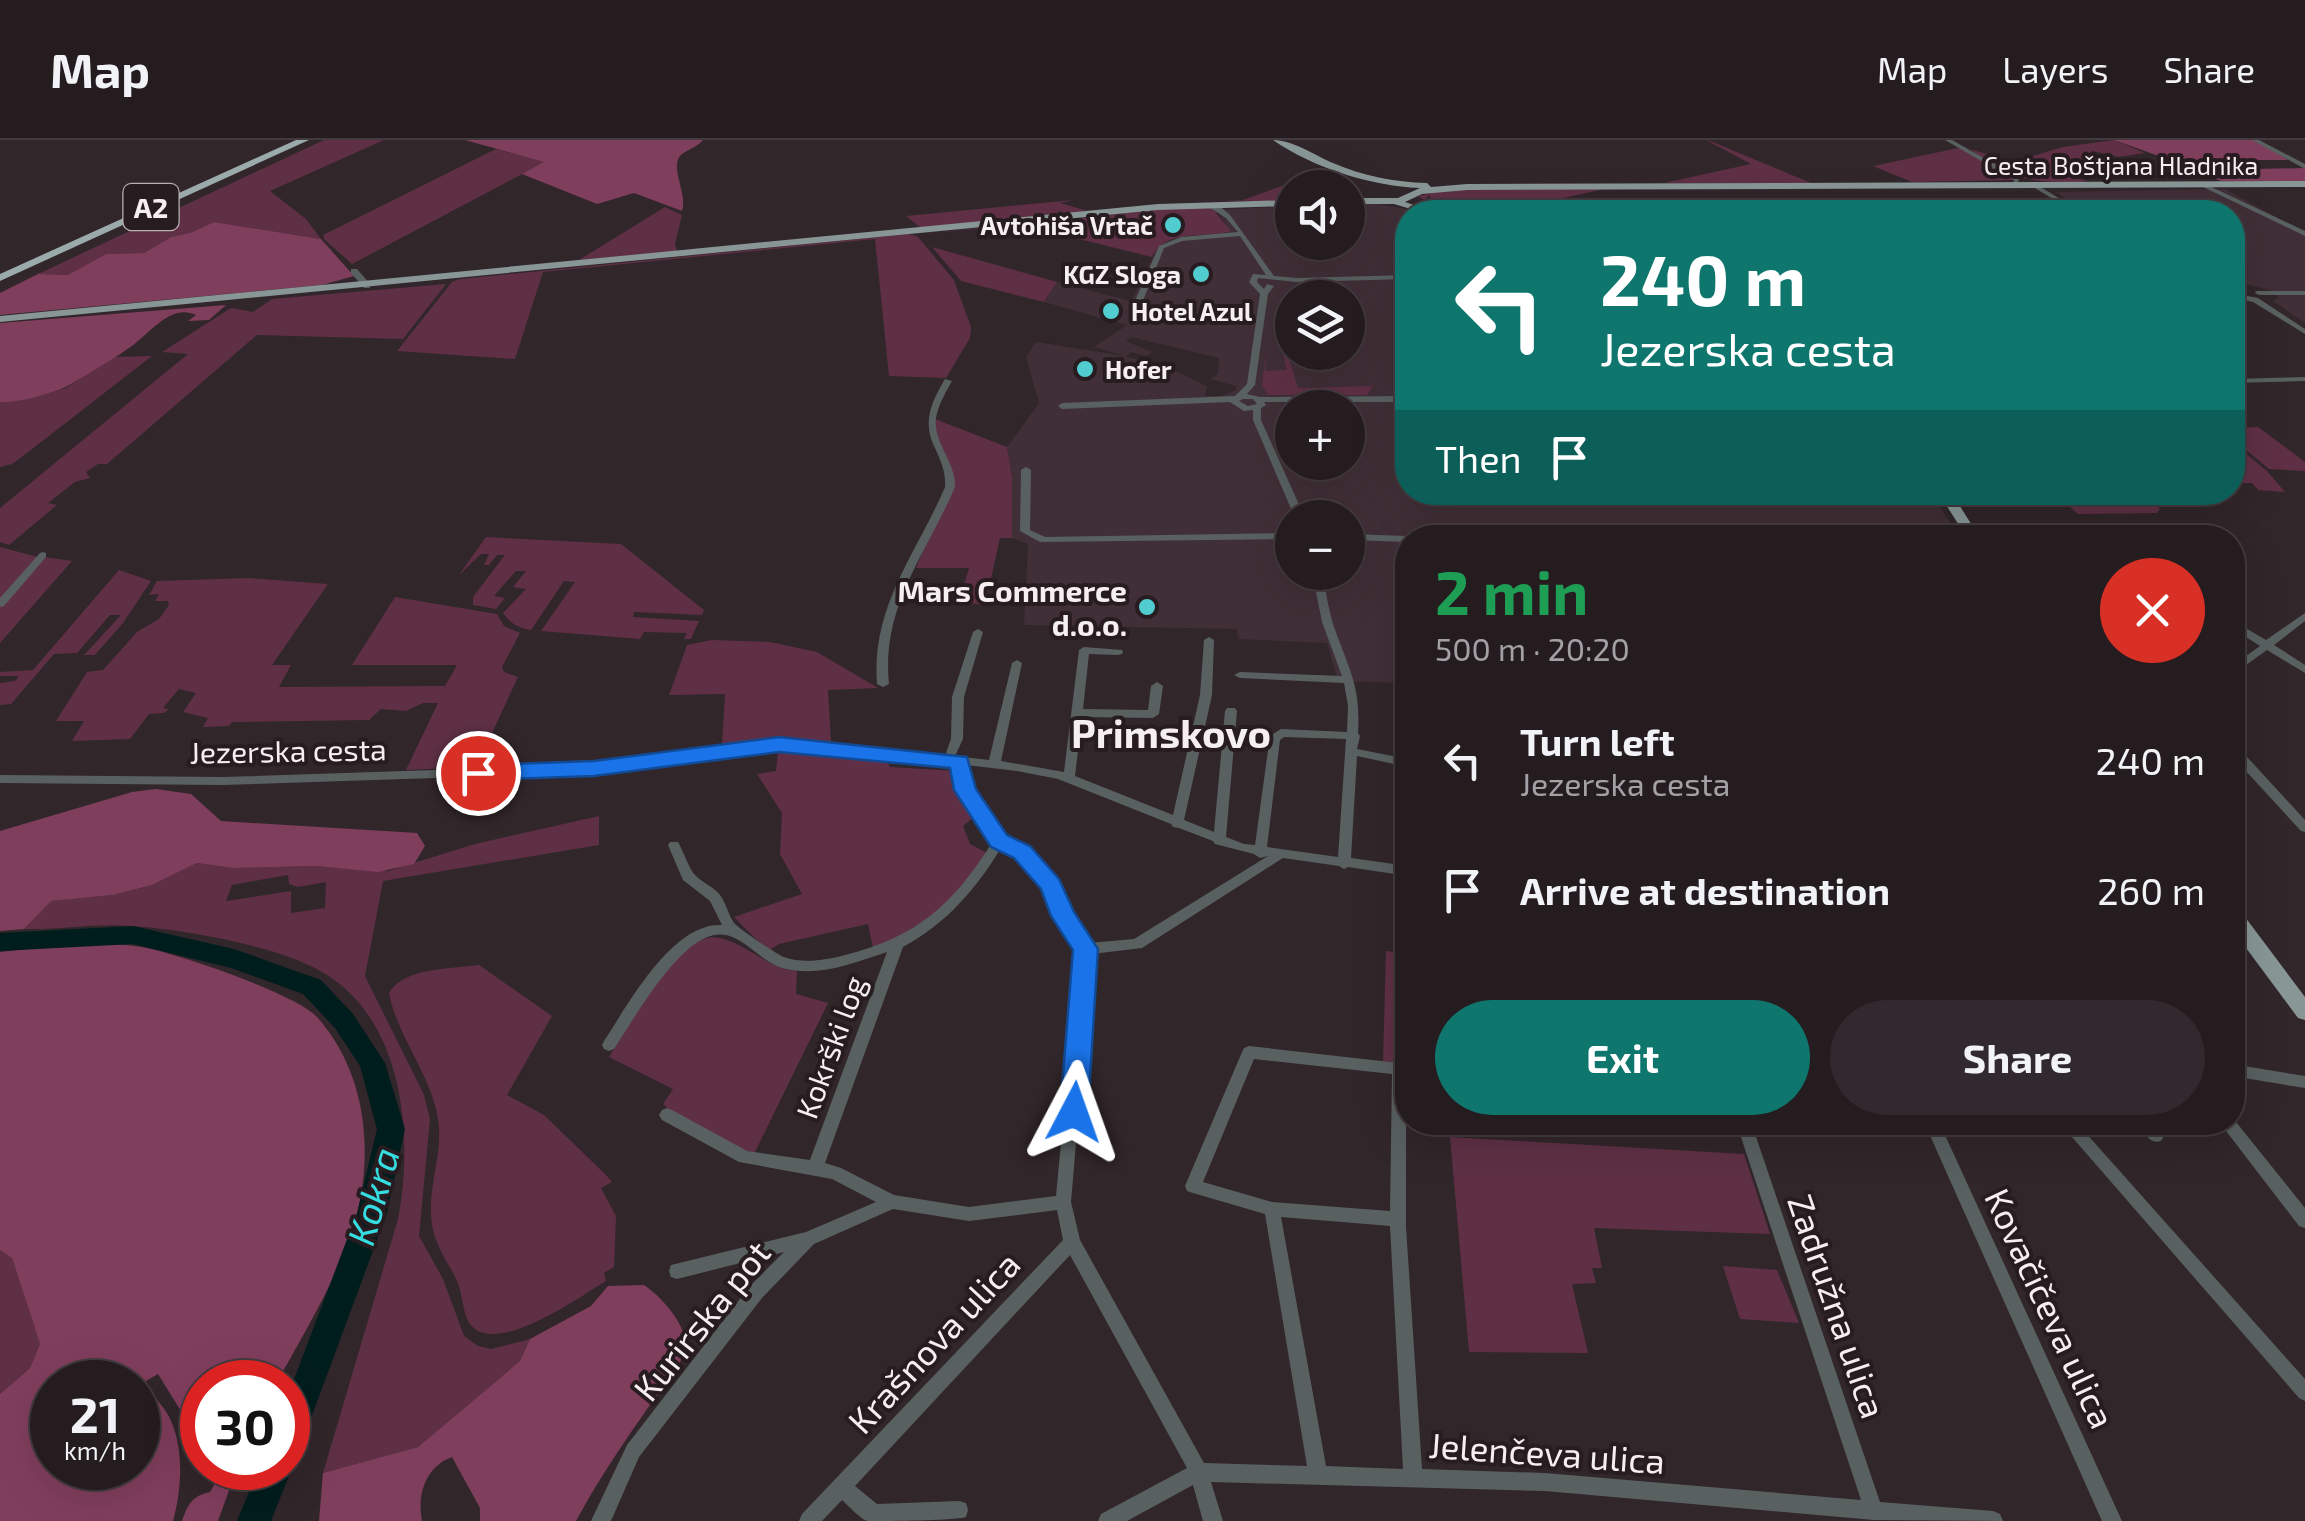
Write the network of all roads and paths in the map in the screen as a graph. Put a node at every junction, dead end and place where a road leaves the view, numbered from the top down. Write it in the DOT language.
graph roads {
  1 [pos="292,140"];
  2 [pos="304,140"];
  3 [pos="1277,140"];
  4 [pos="1948,140"];
  5 [pos="2255,140"];
  6 [pos="2305,167"];
  7 [pos="1336,170"];
  8 [pos="1365,178"];
  9 [pos="1365,178"];
  10 [pos="2015,182"];
  11 [pos="2305,184"];
  12 [pos="2203,185"];
  13 [pos="1386,186"];
  14 [pos="2035,186"];
  15 [pos="1365,188"];
  16 [pos="1409,194"];
  17 [pos="1376,195"];
  18 [pos="1365,197"];
  19 [pos="1395,200"];
  20 [pos="1418,200"];
  21 [pos="1418,200"];
  22 [pos="2059,200"];
  23 [pos="2234,200"];
  24 [pos="1275,205"];
  25 [pos="2245,205"];
  26 [pos="1227,208"];
  27 [pos="1240,234"];
  28 [pos="2305,234"];
  29 [pos="354,271"];
  30 [pos="0,275"];
  31 [pos="1395,277"];
  32 [pos="1261,280"];
  33 [pos="1274,280"];
  34 [pos="367,286"];
  35 [pos="2245,292"];
  36 [pos="2305,293"];
  37 [pos="2257,296"];
  38 [pos="1138,303"];
  39 [pos="0,319"];
  40 [pos="2305,332"];
  41 [pos="2305,379"];
  42 [pos="948,381"];
  43 [pos="2245,381"];
  44 [pos="1250,385"];
  45 [pos="1395,399"];
  46 [pos="1240,402"];
  47 [pos="1259,402"];
  48 [pos="1062,406"];
  49 [pos="1257,420"];
  50 [pos="1026,470"];
  51 [pos="1292,500"];
  52 [pos="1275,536"];
  53 [pos="1365,538"];
  54 [pos="1395,539"];
  55 [pos="43,555"];
  56 [pos="1321,590"];
  57 [pos="0,604"];
  58 [pos="2305,616"];
  59 [pos="2245,631"];
  60 [pos="978,632"];
  61 [pos="1209,640"];
  62 [pos="2269,646"];
  63 [pos="1118,652"];
  64 [pos="1017,663"];
  65 [pos="2245,663"];
  66 [pos="2305,670"];
  67 [pos="1240,675"];
  68 [pos="1349,680"];
  69 [pos="882,684"];
  70 [pos="1156,686"];
  71 [pos="1231,712"];
  72 [pos="1076,713"];
  73 [pos="1354,736"];
  74 [pos="1354,752"];
  75 [pos="956,757"];
  76 [pos="1395,760"];
  77 [pos="2245,762"];
  78 [pos="994,765"];
  79 [pos="1069,778"];
  80 [pos="0,780"];
  81 [pos="1177,824"];
  82 [pos="2305,828"];
  83 [pos="999,841"];
  84 [pos="1219,841"];
  85 [pos="674,845"];
  86 [pos="1260,852"];
  87 [pos="1278,856"];
  88 [pos="1344,864"];
  89 [pos="1395,870"];
  90 [pos="730,930"];
  91 [pos="2245,931"];
  92 [pos="898,944"];
  93 [pos="1086,949"];
  94 [pos="2305,1012"];
  95 [pos="609,1046"];
  96 [pos="1395,1068"];
  97 [pos="2245,1073"];
  98 [pos="2262,1076"];
  99 [pos="2305,1082"];
  100 [pos="2305,1091"];
  101 [pos="667,1115"];
  102 [pos="1399,1135"];
  103 [pos="1747,1135"];
  104 [pos="1937,1135"];
  105 [pos="2078,1135"];
  106 [pos="2238,1135"];
  107 [pos="815,1168"];
  108 [pos="892,1202"];
  109 [pos="1063,1202"];
  110 [pos="1272,1210"];
  111 [pos="1398,1218"];
  112 [pos="2305,1221"];
  113 [pos="808,1239"];
  114 [pos="1072,1242"];
  115 [pos="677,1271"];
  116 [pos="2305,1392"];
  117 [pos="1198,1472"];
  118 [pos="1318,1474"];
  119 [pos="1413,1475"];
  120 [pos="841,1487"];
  121 [pos="959,1510"];
  122 [pos="1874,1511"];
  123 [pos="601,1521"];
  124 [pos="810,1521"];
  125 [pos="1108,1521"];
  126 [pos="1213,1521"];
  127 [pos="1993,1521"];
  128 [pos="2112,1521"];
  1 -- 30 [label="highway, A2"];
  2 -- 30 [label="highway, A2"];
  3 -- 7 [label="main road"];
  4 -- 10 [label="street"];
  5 -- 6 [label="street"];
  8 -- 13 [label="main road"];
  9 -- 16 [label="main road"];
  11 -- 12 [label="main road, Cesta Boštjana Hladnika"];
  12 -- 14 [label="main road, Cesta Boštjana Hladnika"];
  12 -- 23 [label="street"];
  13 -- 16 [label="main road"];
  13 -- 17 [label="main road"];
  14 -- 16 [label="main road, Cesta Boštjana Hladnika"];
  14 -- 22 [label="street"];
  15 -- 17 [label="main road"];
  16 -- 17 [label="main road"];
  16 -- 20 [label="main road"];
  16 -- 21 [label="main road"];
  17 -- 18 [label="main road"];
  17 -- 19 [label="main road"];
  24 -- 26 [label="main road"];
  25 -- 28 [label="street"];
  26 -- 27 [label="street"];
  26 -- 34 [label="main road"];
  27 -- 32 [label="street"];
  27 -- 38 [label="street"];
  29 -- 34 [label="street"];
  31 -- 33 [label="street"];
  32 -- 33 [label="street"];
  32 -- 33 [label="street"];
  32 -- 44 [label="street"];
  34 -- 39 [label="main road"];
  35 -- 37 [label="street"];
  36 -- 37 [label="street"];
  37 -- 40 [label="street"];
  41 -- 43 [label="street"];
  42 -- 69 [label="street"];
  44 -- 46 [label="street"];
  44 -- 47 [label="street"];
  45 -- 47 [label="street"];
  46 -- 47 [label="street"];
  46 -- 48 [label="street"];
  46 -- 49 [label="street"];
  47 -- 49 [label="street"];
  49 -- 51 [label="street"];
  50 -- 52 [label="street"];
  53 -- 54 [label="street"];
  55 -- 57 [label="street"];
  56 -- 68 [label="street"];
  58 -- 62 [label="street"];
  59 -- 62 [label="street"];
  60 -- 75 [label="street"];
  61 -- 81 [label="street"];
  62 -- 65 [label="street"];
  62 -- 66 [label="street"];
  63 -- 72 [label="street"];
  64 -- 78 [label="street"];
  67 -- 68 [label="street"];
  68 -- 73 [label="street"];
  70 -- 72 [label="street"];
  71 -- 84 [label="street"];
  72 -- 79 [label="street"];
  73 -- 74 [label="street"];
  73 -- 86 [label="street"];
  74 -- 76 [label="street"];
  74 -- 88 [label="street"];
  75 -- 78 [label="street, Jezerska cesta"];
  75 -- 80 [label="street, Jezerska cesta"];
  75 -- 83 [label="street"];
  77 -- 82 [label="street"];
  78 -- 79 [label="street, Jezerska cesta"];
  79 -- 81 [label="street, Jezerska cesta"];
  81 -- 84 [label="street, Jezerska cesta"];
  83 -- 92 [label="street, Kokrški log"];
  83 -- 93 [label="street"];
  84 -- 86 [label="street, Jezerska cesta"];
  85 -- 90 [label="street, Kokrški log"];
  86 -- 87 [label="street, Jezerska cesta"];
  87 -- 88 [label="street, Jezerska cesta"];
  87 -- 93 [label="street"];
  88 -- 89 [label="street, Jezerska cesta"];
  90 -- 92 [label="street, Kokrški log"];
  90 -- 95 [label="street"];
  91 -- 94 [label="main road"];
  92 -- 107 [label="street, Kokrški log"];
  93 -- 109 [label="street"];
  96 -- 110 [label="street"];
  97 -- 98 [label="street"];
  98 -- 99 [label="street"];
  98 -- 100 [label="street"];
  101 -- 107 [label="street"];
  102 -- 111 [label="street"];
  103 -- 122 [label="street, Zadružna ulica"];
  104 -- 128 [label="street, Kovačičeva ulica"];
  105 -- 116 [label="street"];
  106 -- 112 [label="street"];
  107 -- 108 [label="street"];
  108 -- 109 [label="street"];
  108 -- 113 [label="street, Kurirska pot"];
  109 -- 114 [label="street"];
  110 -- 111 [label="street"];
  110 -- 118 [label="street"];
  111 -- 119 [label="street"];
  113 -- 115 [label="street"];
  113 -- 123 [label="street, Kurirska pot"];
  114 -- 117 [label="street"];
  114 -- 120 [label="street, Krašnova ulica"];
  117 -- 118 [label="street, Jelenčeva ulica"];
  117 -- 125 [label="street, Jelenčeva ulica"];
  117 -- 126 [label="street"];
  118 -- 119 [label="street, Jelenčeva ulica"];
  119 -- 122 [label="street, Jelenčeva ulica"];
  120 -- 121 [label="street"];
  120 -- 124 [label="street, Krašnova ulica"];
  122 -- 127 [label="street, Jelenčeva ulica"];
}
